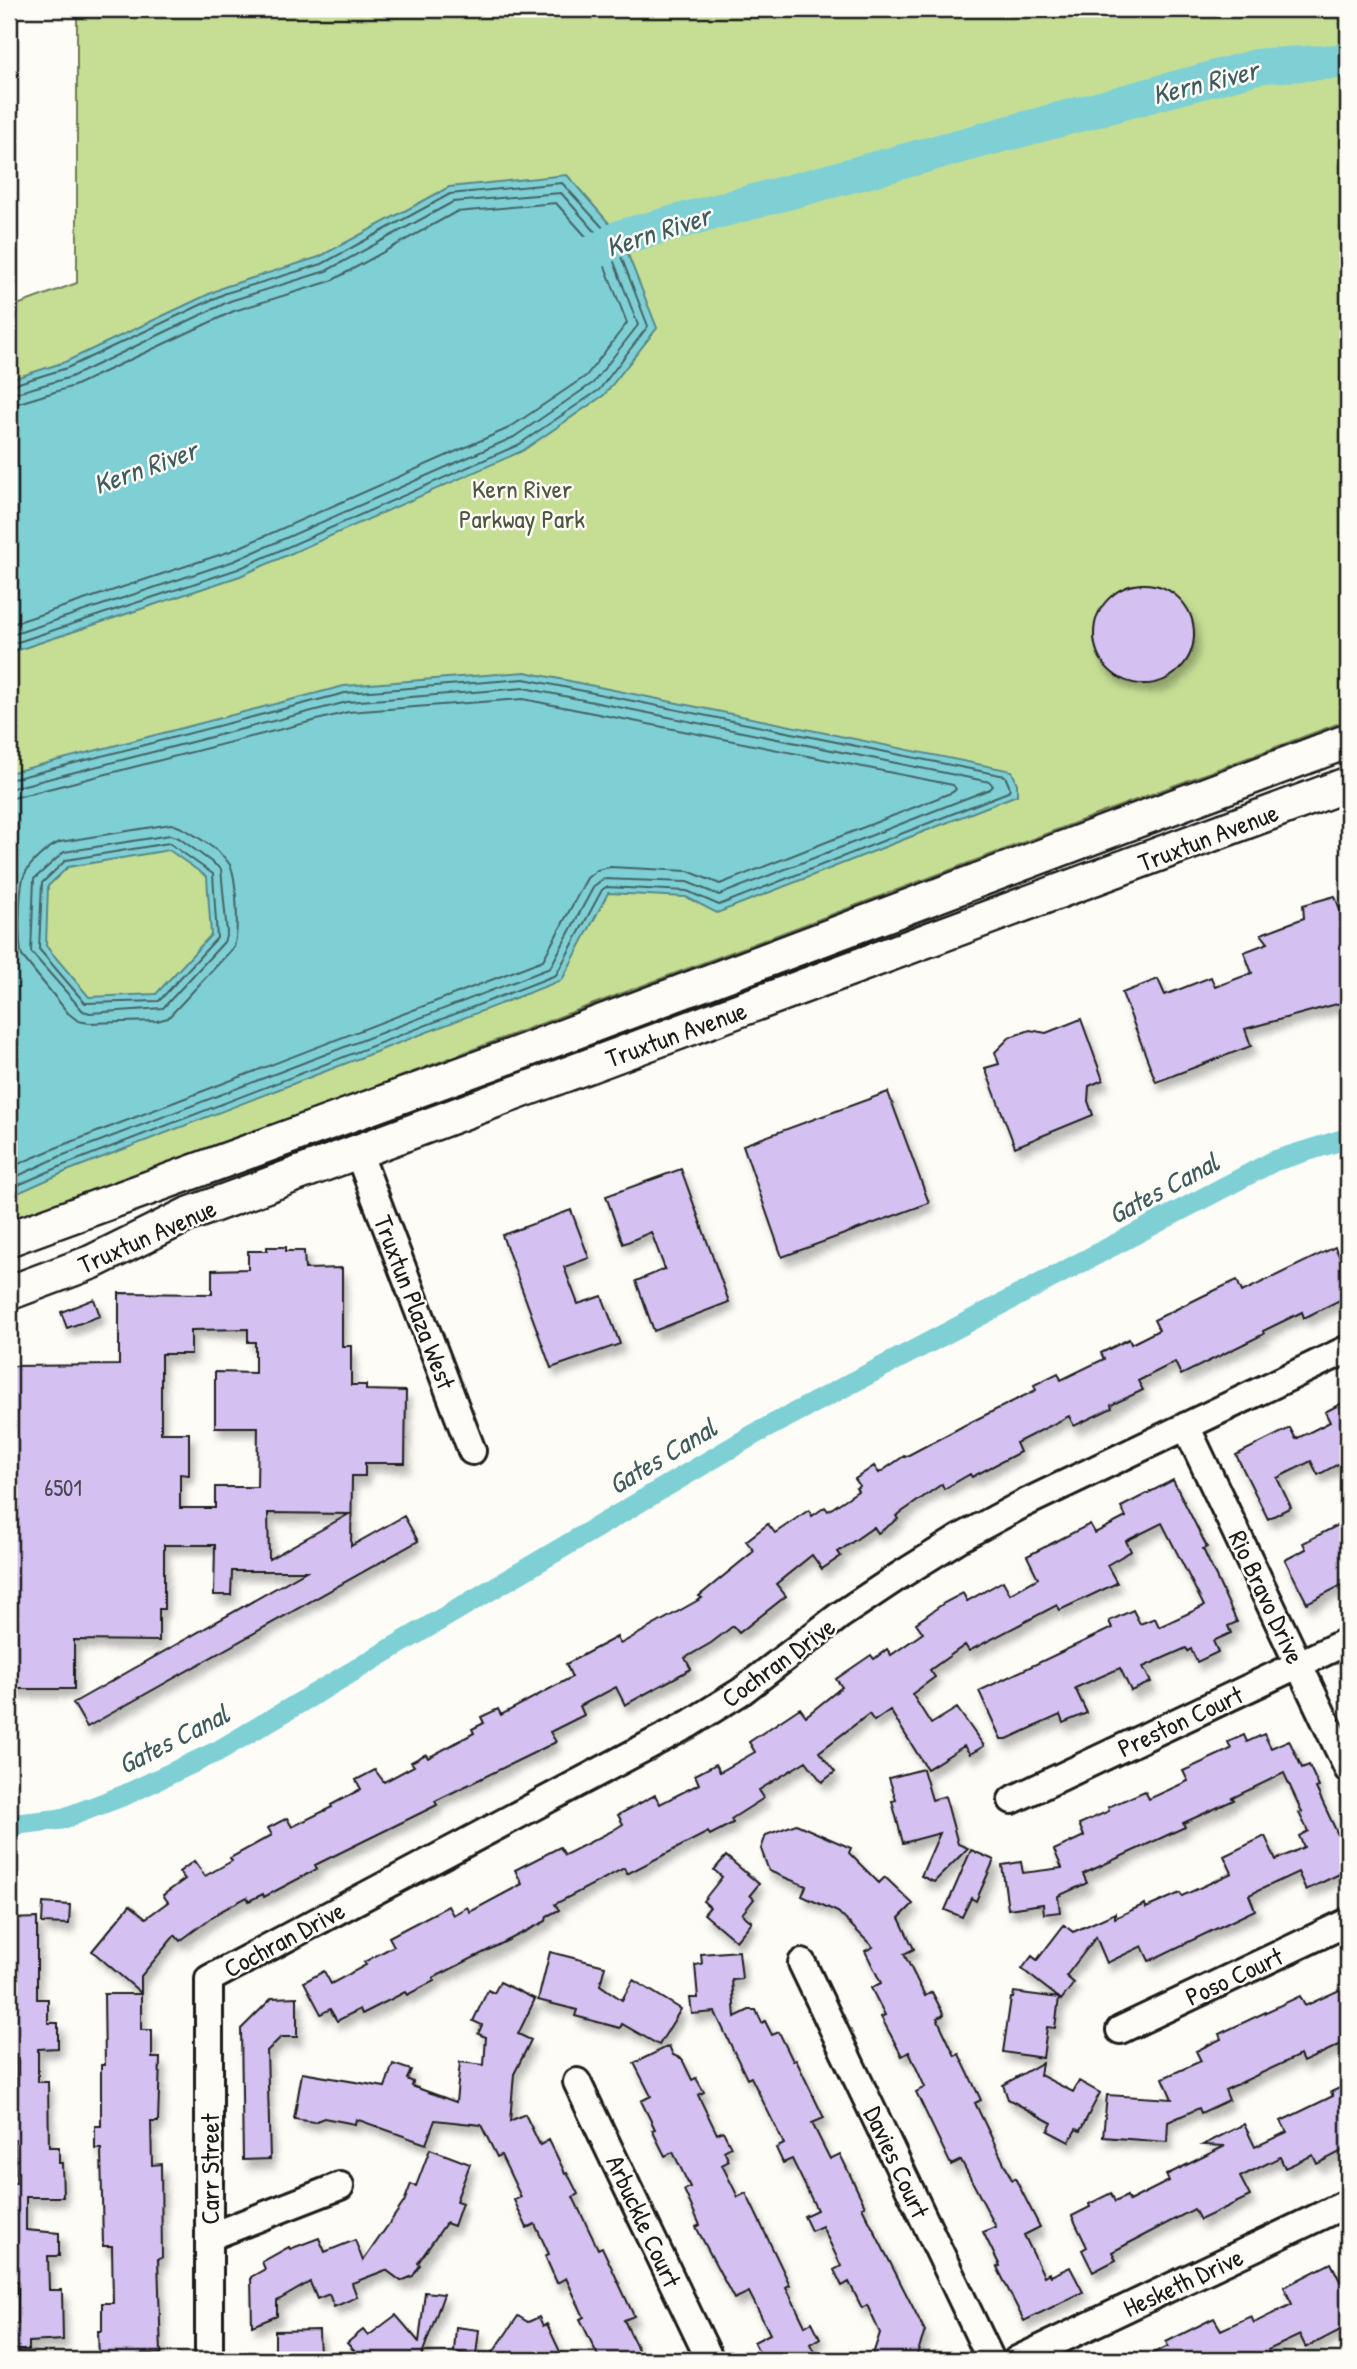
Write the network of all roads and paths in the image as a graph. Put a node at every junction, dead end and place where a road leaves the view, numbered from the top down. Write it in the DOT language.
graph roads {
  1 [pos="1348,741"];
  2 [pos="1348,784"];
  3 [pos="511,1056"];
  4 [pos="358,1152"];
  5 [pos="236,1156"];
  6 [pos="9,1239"];
  7 [pos="9,1293"];
  8 [pos="1348,1349"];
  9 [pos="1186,1426"];
  10 [pos="472,1451"];
  11 [pos="1348,1641"];
  12 [pos="1299,1664"];
  13 [pos="1348,1769"];
  14 [pos="1012,1800"];
  15 [pos="1348,1922"];
  16 [pos="802,1963"];
  17 [pos="209,1979"];
  18 [pos="1121,2030"];
  19 [pos="578,2082"];
  20 [pos="340,2186"];
  21 [pos="1348,2203"];
  22 [pos="209,2237"];
  23 [pos="209,2360"];
  24 [pos="710,2360"];
  25 [pos="991,2360"];
  26 [pos="1017,2360"];
  1 -- 3 [label="main road, Truxtun Avenue"];
  2 -- 4 [label="main road, Truxtun Avenue"];
  3 -- 4 [label="main road"];
  3 -- 5 [label="main road, Truxtun Avenue"];
  4 -- 5 [label="main road"];
  4 -- 7 [label="main road, Truxtun Avenue"];
  4 -- 10 [label="street, Truxtun Plaza West"];
  5 -- 6 [label="main road, Truxtun Avenue"];
  8 -- 9 [label="street, Cochran Drive"];
  9 -- 12 [label="street, Rio Bravo Drive"];
  9 -- 17 [label="street, Cochran Drive"];
  11 -- 12 [label="street, Preston Court"];
  12 -- 13 [label="street, Rio Bravo Drive"];
  12 -- 14 [label="street, Preston Court"];
  15 -- 18 [label="street, Poso Court"];
  16 -- 25 [label="street, Davies Court"];
  17 -- 22 [label="street, Carr Street"];
  19 -- 24 [label="street, Arbuckle Court"];
  20 -- 22 [label="street"];
  21 -- 26 [label="street, Hesketh Drive"];
  22 -- 23 [label="street, Carr Street"];
}
